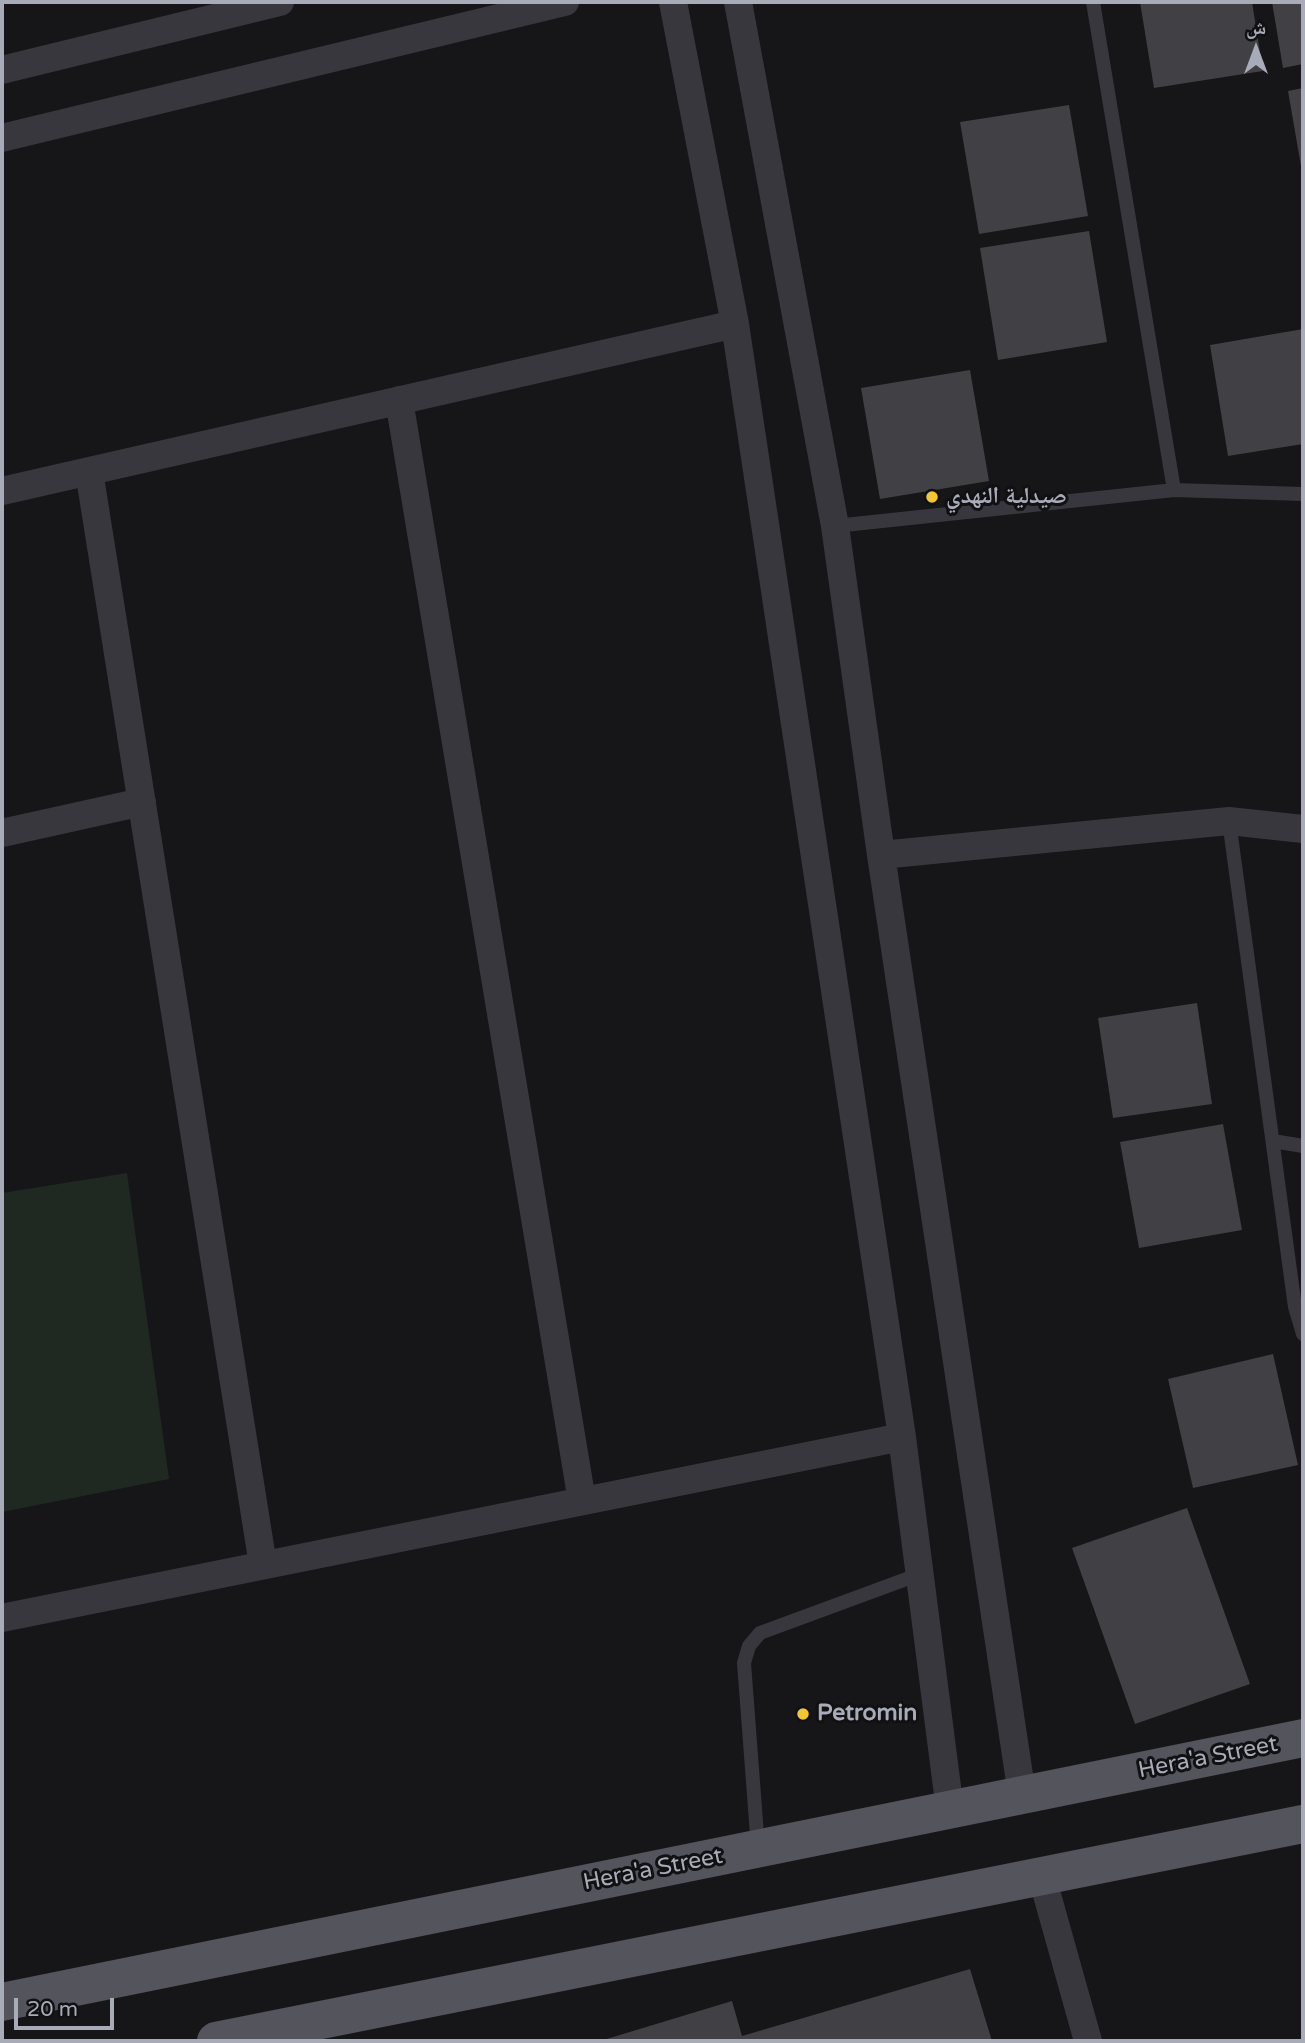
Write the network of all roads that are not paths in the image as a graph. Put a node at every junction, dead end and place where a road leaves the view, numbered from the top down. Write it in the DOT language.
graph roads {
  1 [pos="279,2"];
  2 [pos="565,2"];
  3 [pos="673,2"];
  4 [pos="738,2"];
  5 [pos="1093,2"];
  6 [pos="247,6"];
  7 [pos="2,70"];
  8 [pos="2,138"];
  9 [pos="735,324"];
  10 [pos="399,400"];
  11 [pos="89,471"];
  12 [pos="1174,490"];
  13 [pos="2,491"];
  14 [pos="1303,494"];
  15 [pos="835,526"];
  16 [pos="142,802"];
  17 [pos="1229,821"];
  18 [pos="1303,829"];
  19 [pos="2,833"];
  20 [pos="881,855"];
  21 [pos="1273,1141"];
  22 [pos="1303,1146"];
  23 [pos="1303,1334"];
  24 [pos="902,1437"];
  25 [pos="582,1501"];
  26 [pos="263,1565"];
  27 [pos="920,1574"];
  28 [pos="2,1618"];
  29 [pos="1303,1738"];
  30 [pos="1022,1796"];
  31 [pos="950,1810"];
  32 [pos="1303,1824"];
  33 [pos="758,1849"];
  34 [pos="1042,1877"];
  35 [pos="2,2002"];
  36 [pos="216,2041"];
  37 [pos="1088,2041"];
  1 -- 6 [label="street"];
  2 -- 8 [label="street"];
  3 -- 9 [label="street"];
  4 -- 15 [label="street"];
  5 -- 12 [label="lane"];
  6 -- 7 [label="street"];
  9 -- 10 [label="street"];
  9 -- 24 [label="street"];
  10 -- 11 [label="street"];
  10 -- 25 [label="street"];
  11 -- 13 [label="street"];
  11 -- 16 [label="street"];
  12 -- 14 [label="lane"];
  12 -- 15 [label="lane"];
  15 -- 20 [label="street"];
  16 -- 19 [label="street"];
  16 -- 26 [label="street"];
  17 -- 18 [label="street"];
  17 -- 20 [label="street"];
  17 -- 21 [label="lane"];
  20 -- 30 [label="street"];
  21 -- 22 [label="lane"];
  21 -- 23 [label="lane"];
  24 -- 25 [label="street"];
  24 -- 27 [label="street"];
  25 -- 26 [label="street"];
  26 -- 28 [label="street"];
  27 -- 31 [label="street"];
  27 -- 33 [label="lane"];
  29 -- 30 [label="main road, Hera'a Street"];
  30 -- 31 [label="main road, Hera'a Street"];
  31 -- 33 [label="main road, Hera'a Street"];
  32 -- 34 [label="main road"];
  33 -- 35 [label="main road, Hera'a Street"];
  34 -- 36 [label="main road"];
  34 -- 37 [label="street"];
}
